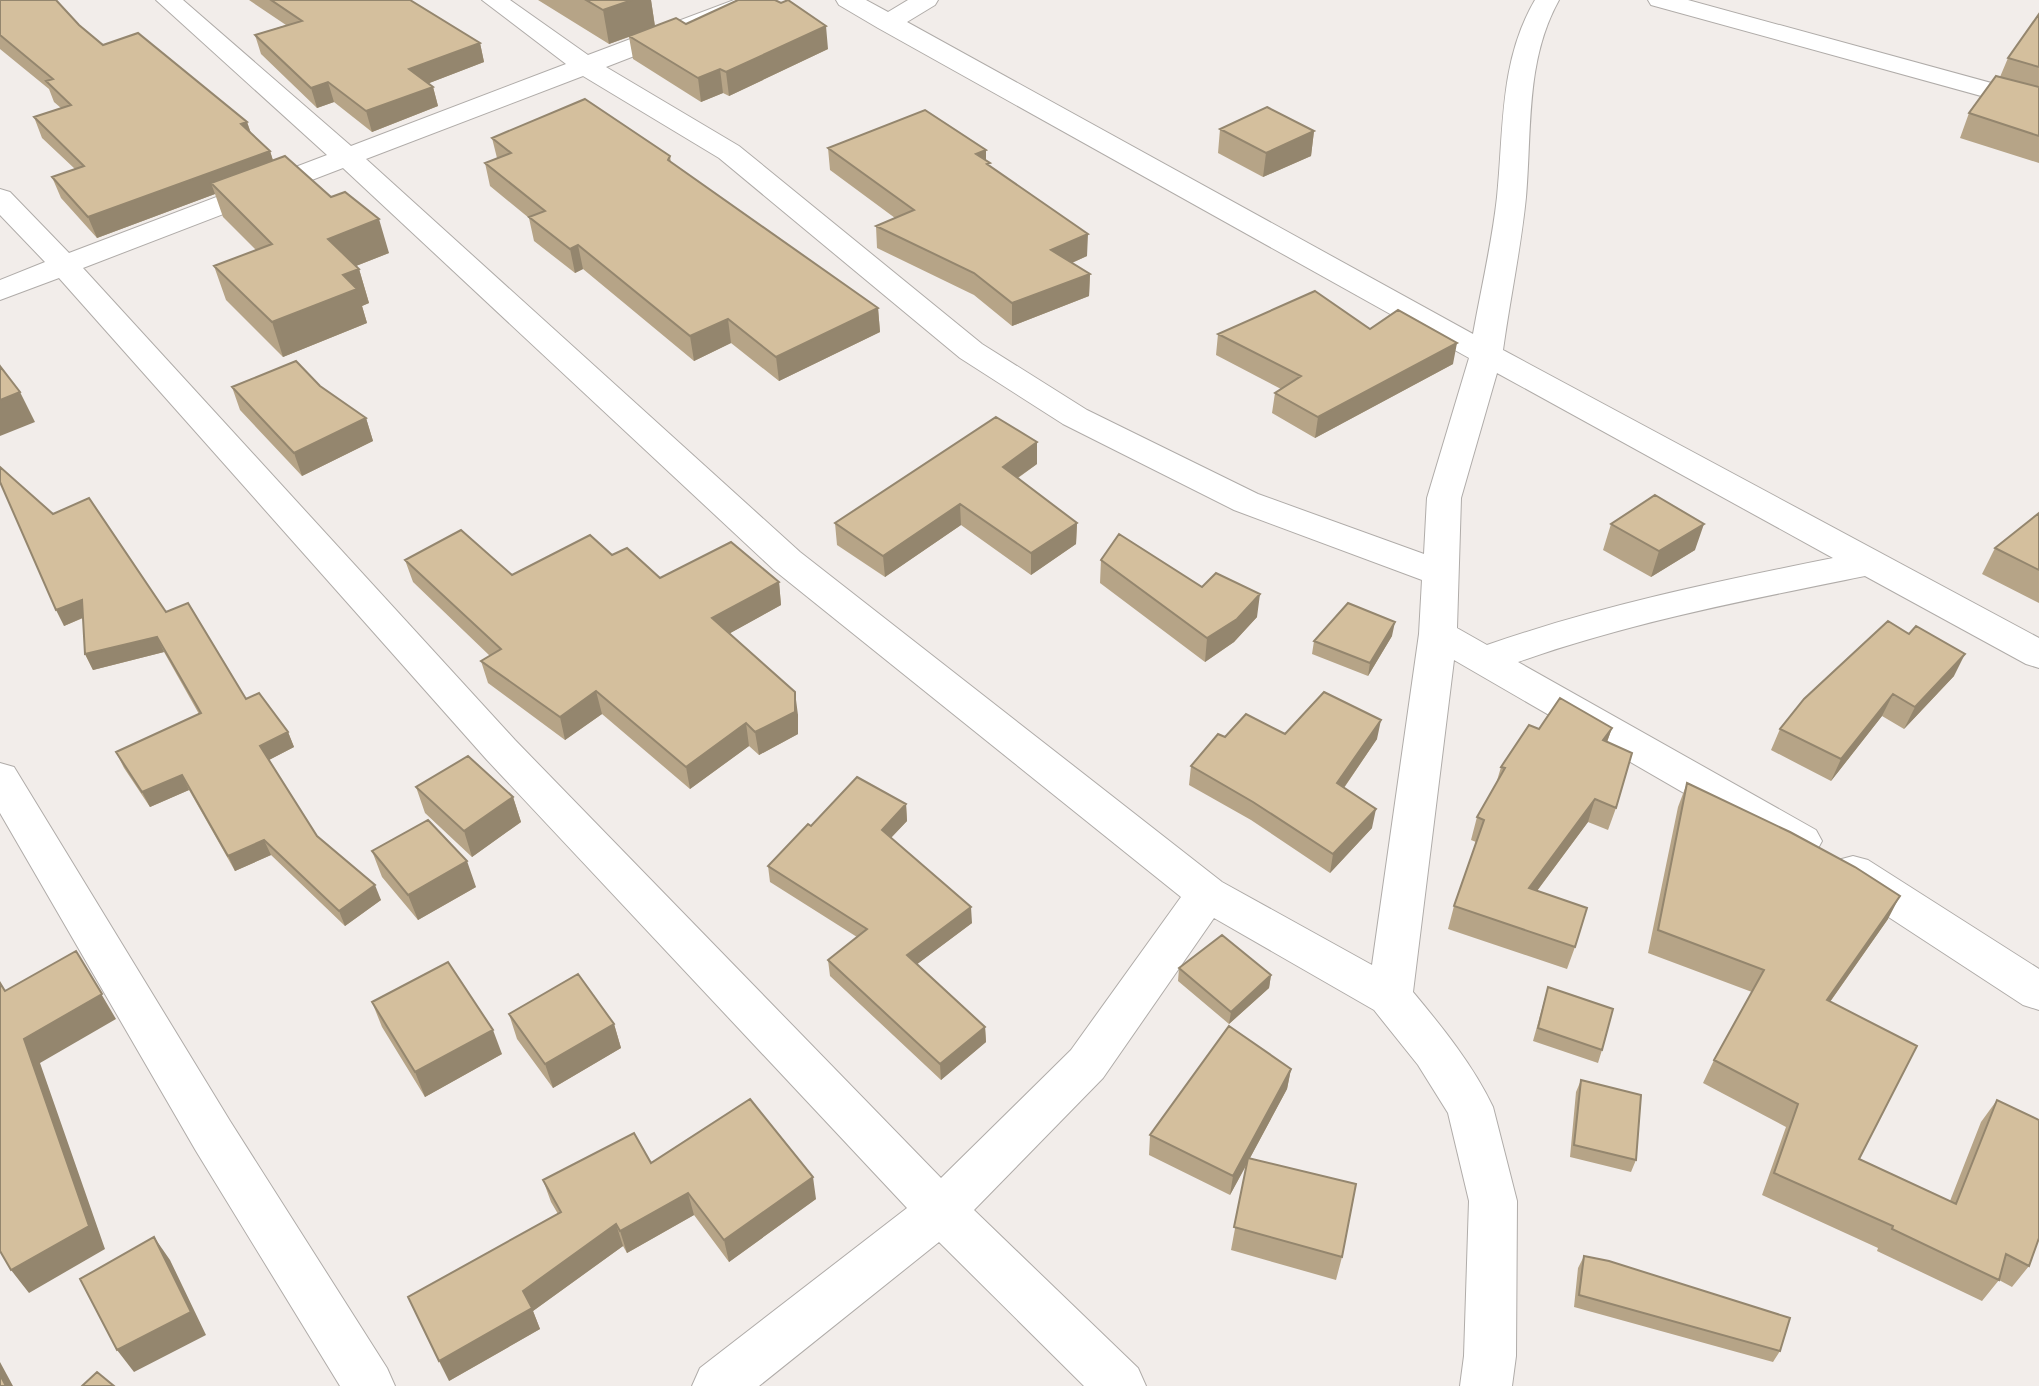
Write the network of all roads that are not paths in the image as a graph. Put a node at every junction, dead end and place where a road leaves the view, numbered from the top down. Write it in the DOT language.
graph roads {
  1 [pos="168,0"];
  2 [pos="494,0"];
  3 [pos="757,0"];
  4 [pos="848,0"];
  5 [pos="926,0"];
  6 [pos="1548,0"];
  7 [pos="1660,0"];
  8 [pos="887,23"];
  9 [pos="586,66"];
  10 [pos="2039,104"];
  11 [pos="348,158"];
  12 [pos="0,198"];
  13 [pos="64,265"];
  14 [pos="0,292"];
  15 [pos="1486,355"];
  16 [pos="1869,563"];
  17 [pos="1440,573"];
  18 [pos="1438,634"];
  19 [pos="2039,655"];
  20 [pos="1484,660"];
  21 [pos="0,778"];
  22 [pos="1207,894"];
  23 [pos="2039,992"];
  24 [pos="1390,997"];
  25 [pos="941,1211"];
  26 [pos="369,1386"];
  27 [pos="718,1386"];
  28 [pos="1120,1386"];
  29 [pos="1486,1386"];
  1 -- 11 [label="street"];
  2 -- 9 [label="street"];
  3 -- 9 [label="street"];
  4 -- 8 [label="street"];
  5 -- 8 [label="street"];
  6 -- 15 [label="street"];
  7 -- 10 [label="street"];
  8 -- 15 [label="street"];
  9 -- 11 [label="street"];
  9 -- 17 [label="street"];
  11 -- 13 [label="street"];
  11 -- 22 [label="street"];
  12 -- 13 [label="street"];
  13 -- 14 [label="street"];
  13 -- 25 [label="street"];
  15 -- 16 [label="street"];
  15 -- 17 [label="street"];
  16 -- 19 [label="street"];
  16 -- 20 [label="street"];
  17 -- 18 [label="street"];
  18 -- 20 [label="street"];
  18 -- 24 [label="street"];
  20 -- 23 [label="street"];
  21 -- 26 [label="street"];
  22 -- 24 [label="street"];
  22 -- 25 [label="street"];
  24 -- 29 [label="street"];
  25 -- 27 [label="street"];
  25 -- 28 [label="street"];
}
